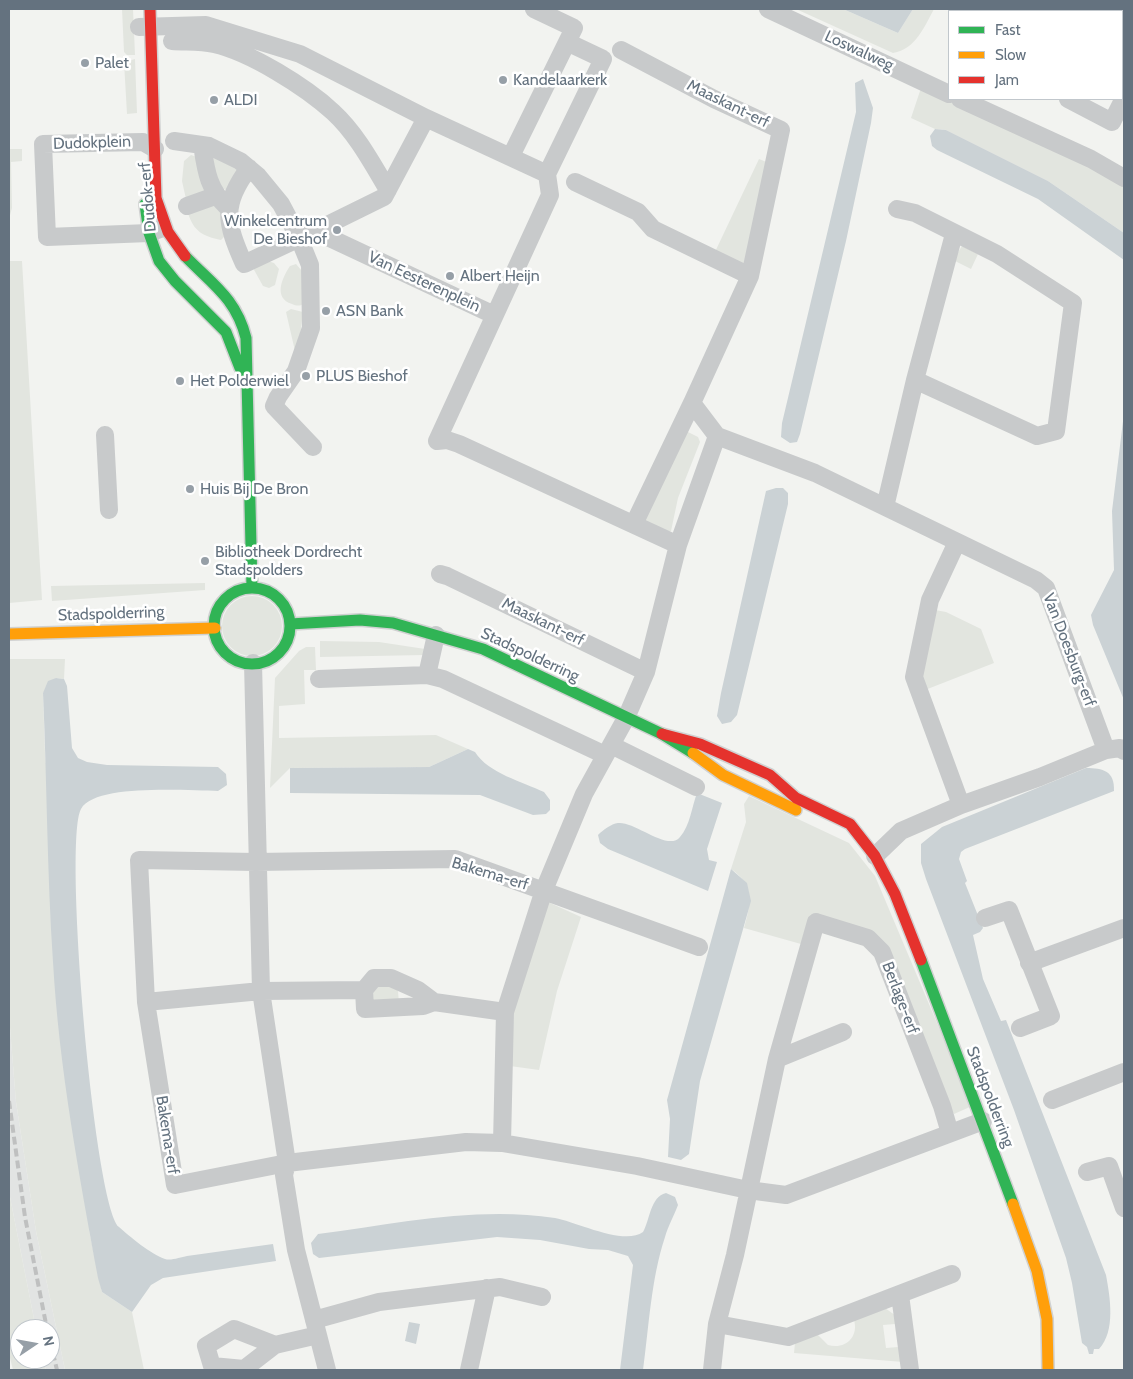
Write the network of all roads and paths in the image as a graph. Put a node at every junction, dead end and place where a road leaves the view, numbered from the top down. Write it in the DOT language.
graph roads {
  1 [pos="138,9"];
  2 [pos="534,9"];
  3 [pos="768,9"];
  4 [pos="147,21"];
  5 [pos="172,33"];
  6 [pos="570,35"];
  7 [pos="621,50"];
  8 [pos="948,94"];
  9 [pos="962,100"];
  10 [pos="1070,100"];
  11 [pos="1123,100"];
  12 [pos="426,118"];
  13 [pos="174,141"];
  14 [pos="149,145"];
  15 [pos="202,145"];
  16 [pos="511,156"];
  17 [pos="249,168"];
  18 [pos="547,174"];
  19 [pos="1124,178"];
  20 [pos="575,182"];
  21 [pos="388,190"];
  22 [pos="222,202"];
  23 [pos="187,206"];
  24 [pos="897,209"];
  25 [pos="157,230"];
  26 [pos="307,234"];
  27 [pos="954,234"];
  28 [pos="750,276"];
  29 [pos="494,315"];
  30 [pos="915,380"];
  31 [pos="246,384"];
  32 [pos="692,403"];
  33 [pos="106,435"];
  34 [pos="717,436"];
  35 [pos="313,447"];
  36 [pos="885,507"];
  37 [pos="108,510"];
  38 [pos="634,524"];
  39 [pos="957,542"];
  40 [pos="678,545"];
  41 [pos="440,574"];
  42 [pos="252,588"];
  43 [pos="290,624"];
  44 [pos="215,628"];
  45 [pos="9,634"];
  46 [pos="436,635"];
  47 [pos="253,664"];
  48 [pos="646,672"];
  49 [pos="427,675"];
  50 [pos="319,679"];
  51 [pos="626,718"];
  52 [pos="662,734"];
  53 [pos="608,750"];
  54 [pos="1117,750"];
  55 [pos="696,786"];
  56 [pos="961,805"];
  57 [pos="871,850"];
  58 [pos="256,862"];
  59 [pos="544,890"];
  60 [pos="985,918"];
  61 [pos="1124,928"];
  62 [pos="699,947"];
  63 [pos="1029,963"];
  64 [pos="364,990"];
  65 [pos="261,991"];
  66 [pos="146,1002"];
  67 [pos="437,1002"];
  68 [pos="505,1012"];
  69 [pos="1020,1028"];
  70 [pos="843,1032"];
  71 [pos="777,1058"];
  72 [pos="1124,1072"];
  73 [pos="1052,1100"];
  74 [pos="983,1121"];
  75 [pos="950,1133"];
  76 [pos="502,1143"];
  77 [pos="288,1163"];
  78 [pos="1087,1172"];
  79 [pos="748,1190"];
  80 [pos="1124,1208"];
  81 [pos="952,1274"];
  82 [pos="487,1288"];
  83 [pos="900,1295"];
  84 [pos="542,1297"];
  85 [pos="717,1324"];
  86 [pos="316,1328"];
  87 [pos="275,1346"];
  88 [pos="327,1370"];
  89 [pos="469,1370"];
  90 [pos="712,1370"];
  91 [pos="910,1370"];
  92 [pos="1048,1370"];
  1 -- 4 [label="street, Dudok-erf"];
  2 -- 6 [label="street"];
  3 -- 8 [label="street, Loswalweg"];
  4 -- 5 [label="street"];
  4 -- 14 [label="street, Dudok-erf"];
  5 -- 12 [label="street"];
  5 -- 21 [label="street"];
  6 -- 16 [label="street"];
  6 -- 18 [label="street"];
  7 -- 28 [label="street, Maaskant-erf"];
  9 -- 19 [label="street"];
  10 -- 11 [label="street"];
  12 -- 16 [label="street"];
  12 -- 21 [label="street"];
  13 -- 15 [label="street"];
  14 -- 25 [label="street, Dudok-erf"];
  14 -- 25 [label="street, Dudok-erf"];
  14 -- 25 [label="street, Dudokplein"];
  15 -- 17 [label="street"];
  15 -- 22 [label="street"];
  16 -- 18 [label="street"];
  17 -- 22 [label="street"];
  17 -- 26 [label="street"];
  18 -- 29 [label="street, Van Eesterenplein"];
  20 -- 28 [label="street"];
  21 -- 26 [label="street"];
  22 -- 23 [label="street"];
  22 -- 26 [label="street"];
  24 -- 27 [label="street"];
  25 -- 31 [label="street, Dudok-erf"];
  25 -- 31 [label="street, Dudok-erf"];
  26 -- 29 [label="street, Van Eesterenplein"];
  26 -- 35 [label="street"];
  27 -- 30 [label="street"];
  27 -- 30 [label="street"];
  28 -- 32 [label="street, Maaskant-erf"];
  29 -- 38 [label="street"];
  30 -- 36 [label="street"];
  31 -- 42 [label="street, Dudok-erf"];
  32 -- 34 [label="street"];
  32 -- 38 [label="street, Maaskant-erf"];
  33 -- 37 [label="street"];
  34 -- 36 [label="street, Van Doesburg-erf"];
  34 -- 40 [label="street"];
  36 -- 39 [label="street, Van Doesburg-erf"];
  38 -- 40 [label="street"];
  39 -- 54 [label="street, Van Doesburg-erf"];
  39 -- 56 [label="street"];
  40 -- 48 [label="street"];
  41 -- 48 [label="street, Maaskant-erf"];
  42 -- 43 [label="street"];
  42 -- 44 [label="street"];
  43 -- 46 [label="street, Stadspolderring"];
  43 -- 47 [label="street"];
  44 -- 45 [label="street, Stadspolderring"];
  44 -- 47 [label="street"];
  46 -- 49 [label="street"];
  46 -- 51 [label="street, Stadspolderring"];
  47 -- 58 [label="street"];
  48 -- 51 [label="street"];
  49 -- 50 [label="street"];
  49 -- 53 [label="street"];
  51 -- 52 [label="street, Stadspolderring"];
  51 -- 53 [label="street, Bakema-erf"];
  52 -- 57 [label="street, Stadspolderring"];
  52 -- 57 [label="street, Stadspolderring"];
  53 -- 55 [label="street"];
  53 -- 59 [label="street, Bakema-erf"];
  54 -- 56 [label="street, Van Doesburg-erf"];
  56 -- 57 [label="street, Van Doesburg-erf"];
  57 -- 74 [label="street, Stadspolderring"];
  58 -- 59 [label="street, Bakema-erf"];
  58 -- 65 [label="street"];
  58 -- 66 [label="street, Bakema-erf"];
  59 -- 62 [label="street, Bakema-erf"];
  59 -- 68 [label="street, Bakema-erf"];
  60 -- 63 [label="street"];
  61 -- 63 [label="street"];
  63 -- 69 [label="street"];
  64 -- 65 [label="street"];
  64 -- 67 [label="street"];
  64 -- 67 [label="street"];
  65 -- 66 [label="street"];
  65 -- 77 [label="street"];
  66 -- 77 [label="street, Bakema-erf"];
  67 -- 68 [label="street"];
  68 -- 76 [label="street, Bakema-erf"];
  70 -- 71 [label="street"];
  71 -- 75 [label="street, Berlage-erf"];
  71 -- 79 [label="street, Berlage-erf"];
  72 -- 73 [label="street"];
  74 -- 75 [label="street"];
  74 -- 92 [label="street, Stadspolderring"];
  75 -- 79 [label="street"];
  76 -- 77 [label="street, Bakema-erf"];
  76 -- 79 [label="street, Bakema-erf"];
  77 -- 86 [label="street"];
  78 -- 80 [label="street"];
  79 -- 85 [label="street, Berlage-erf"];
  81 -- 83 [label="street"];
  82 -- 84 [label="street"];
  82 -- 86 [label="street"];
  82 -- 89 [label="street"];
  83 -- 85 [label="street"];
  83 -- 91 [label="street"];
  85 -- 90 [label="street, Berlage-erf"];
  86 -- 87 [label="street"];
  86 -- 88 [label="street"];
}
